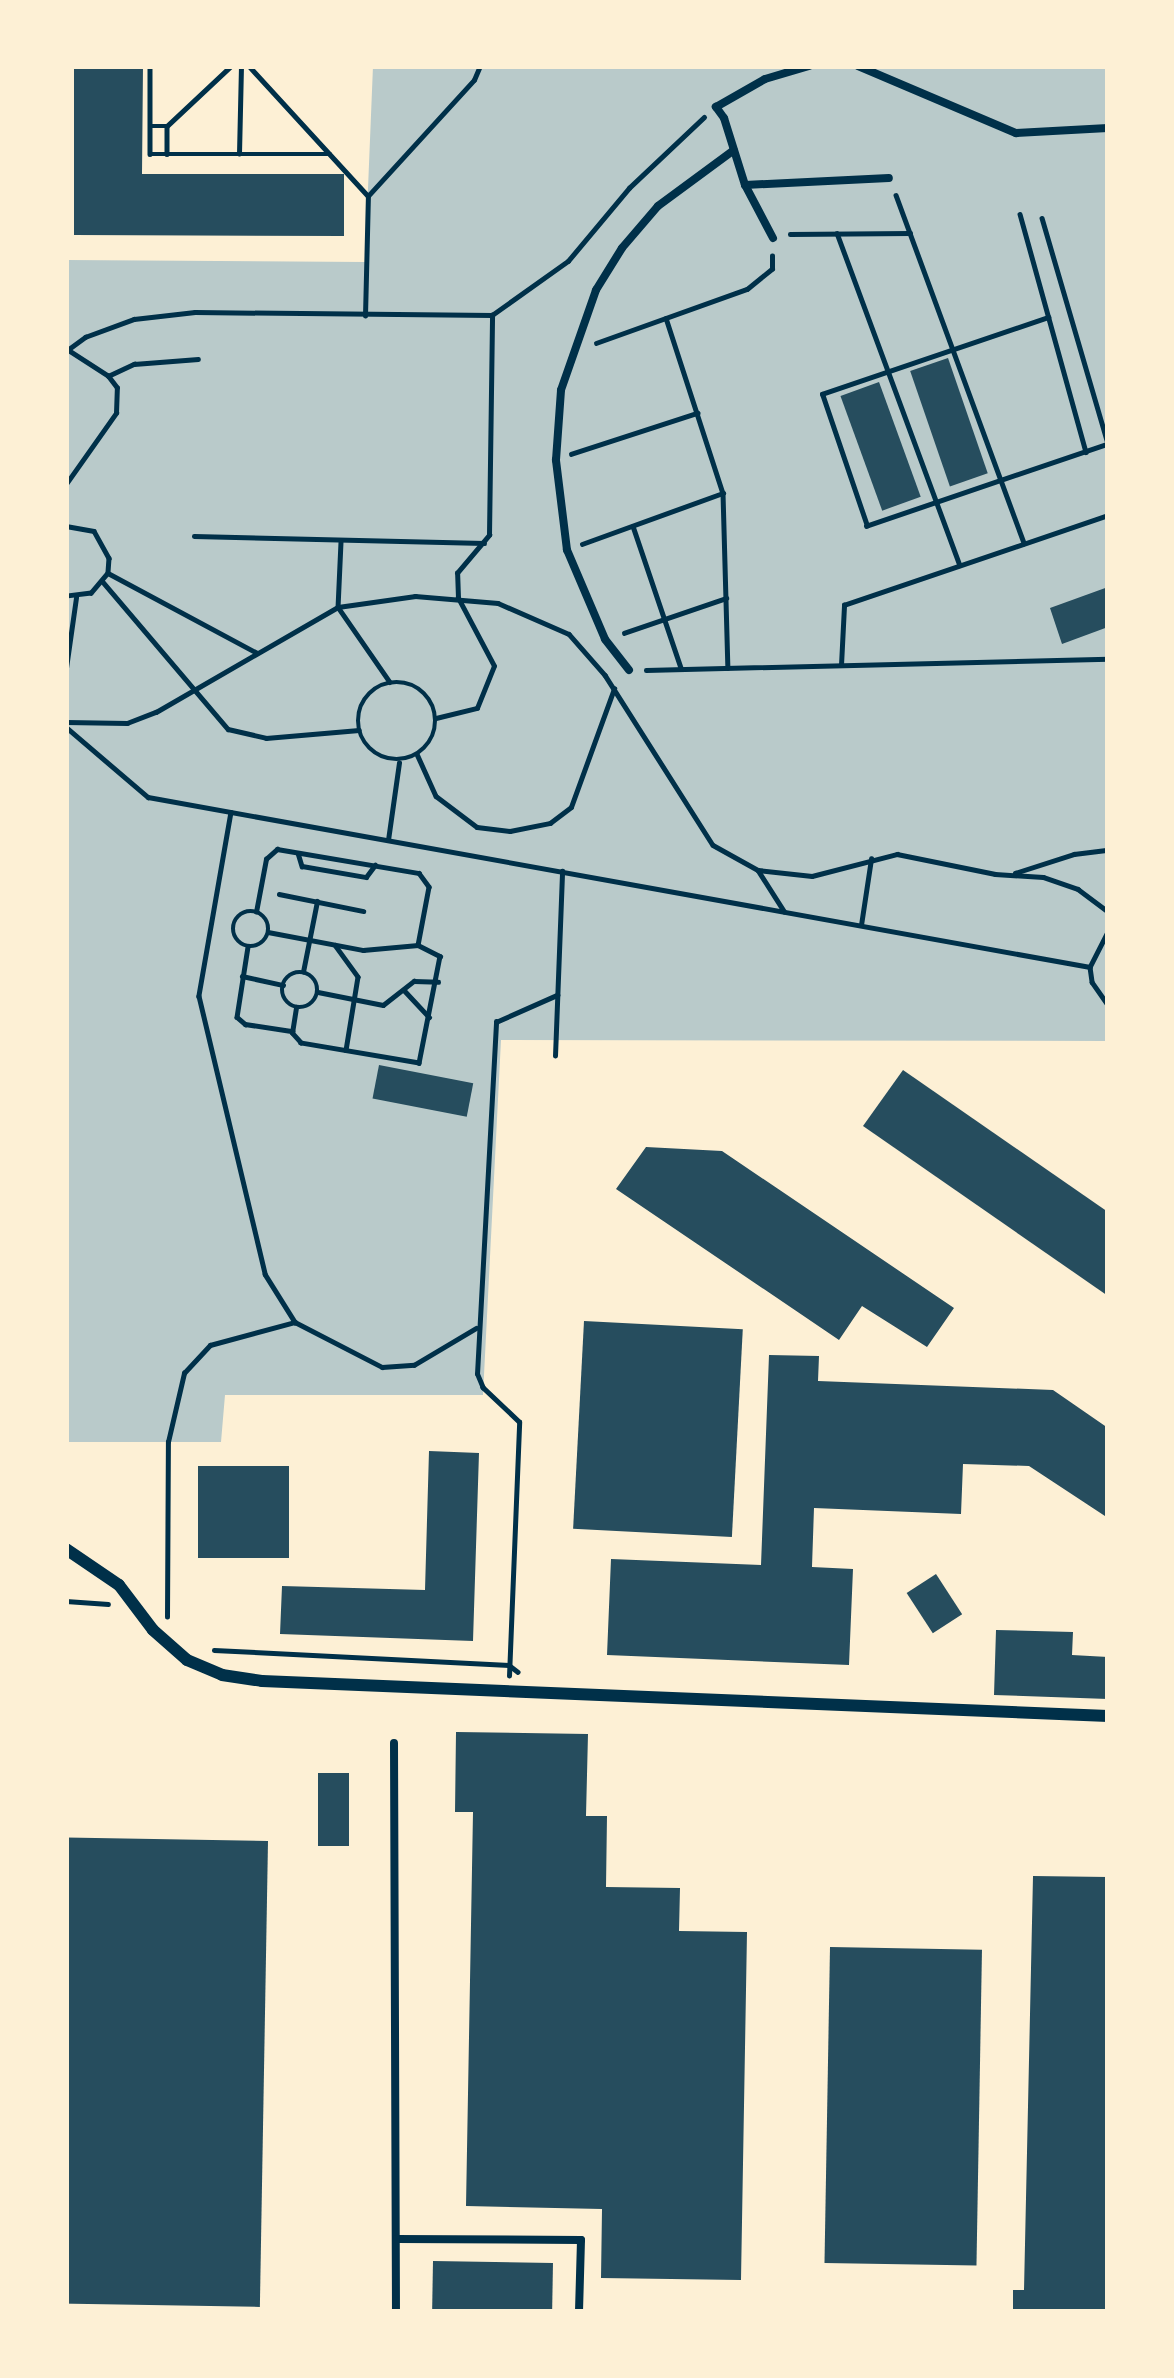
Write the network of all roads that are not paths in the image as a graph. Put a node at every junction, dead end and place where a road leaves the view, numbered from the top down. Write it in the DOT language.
graph roads {
  1 [pos="809,66"];
  2 [pos="858,66"];
  3 [pos="1108,128"];
  4 [pos="734,150"];
  5 [pos="890,178"];
  6 [pos="745,185"];
  7 [pos="773,238"];
  8 [pos="629,670"];
  9 [pos="66,1549"];
  10 [pos="1108,1716"];
  11 [pos="394,1743"];
  12 [pos="396,2239"];
  13 [pos="396,2312"];
  14 [pos="579,2312"];
  1 -- 4 [label="lane"];
  2 -- 3 [label="lane"];
  4 -- 6 [label="lane"];
  4 -- 8 [label="lane"];
  5 -- 6 [label="lane"];
  6 -- 7 [label="lane"];
  9 -- 10 [label="street"];
  11 -- 12 [label="lane"];
  12 -- 13 [label="lane"];
  12 -- 14 [label="lane"];
}
